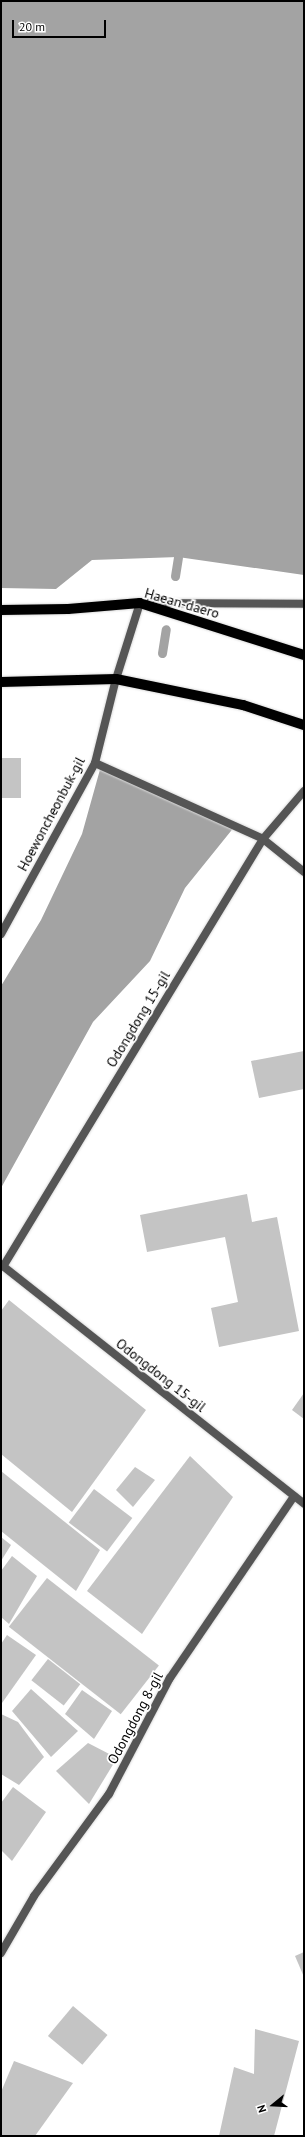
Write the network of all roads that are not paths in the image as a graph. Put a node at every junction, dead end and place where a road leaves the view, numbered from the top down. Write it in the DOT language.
graph roads {
  1 [pos="140,603"];
  2 [pos="304,604"];
  3 [pos="1,610"];
  4 [pos="304,655"];
  5 [pos="116,679"];
  6 [pos="1,682"];
  7 [pos="304,725"];
  8 [pos="95,763"];
  9 [pos="304,791"];
  10 [pos="263,839"];
  11 [pos="304,872"];
  12 [pos="1,934"];
  13 [pos="2,1268"];
  14 [pos="294,1496"];
  15 [pos="304,1504"];
  16 [pos="1,1953"];
  1 -- 2 [label="street"];
  1 -- 3 [label="main road, Haean-daero"];
  1 -- 4 [label="main road, Haean-daero"];
  1 -- 5 [label="street, Hoewoncheonbuk-gil"];
  5 -- 6 [label="main road"];
  5 -- 7 [label="main road"];
  5 -- 8 [label="street, Hoewoncheonbuk-gil"];
  8 -- 10 [label="street"];
  8 -- 12 [label="street, Hoewoncheonbuk-gil"];
  9 -- 10 [label="street, Odongdong 15-gil"];
  10 -- 11 [label="street"];
  10 -- 13 [label="street, Odongdong 15-gil"];
  13 -- 14 [label="street, Odongdong 15-gil"];
  14 -- 15 [label="street, Odongdong 15-gil"];
  14 -- 16 [label="street, Odongdong 8-gil"];
}
